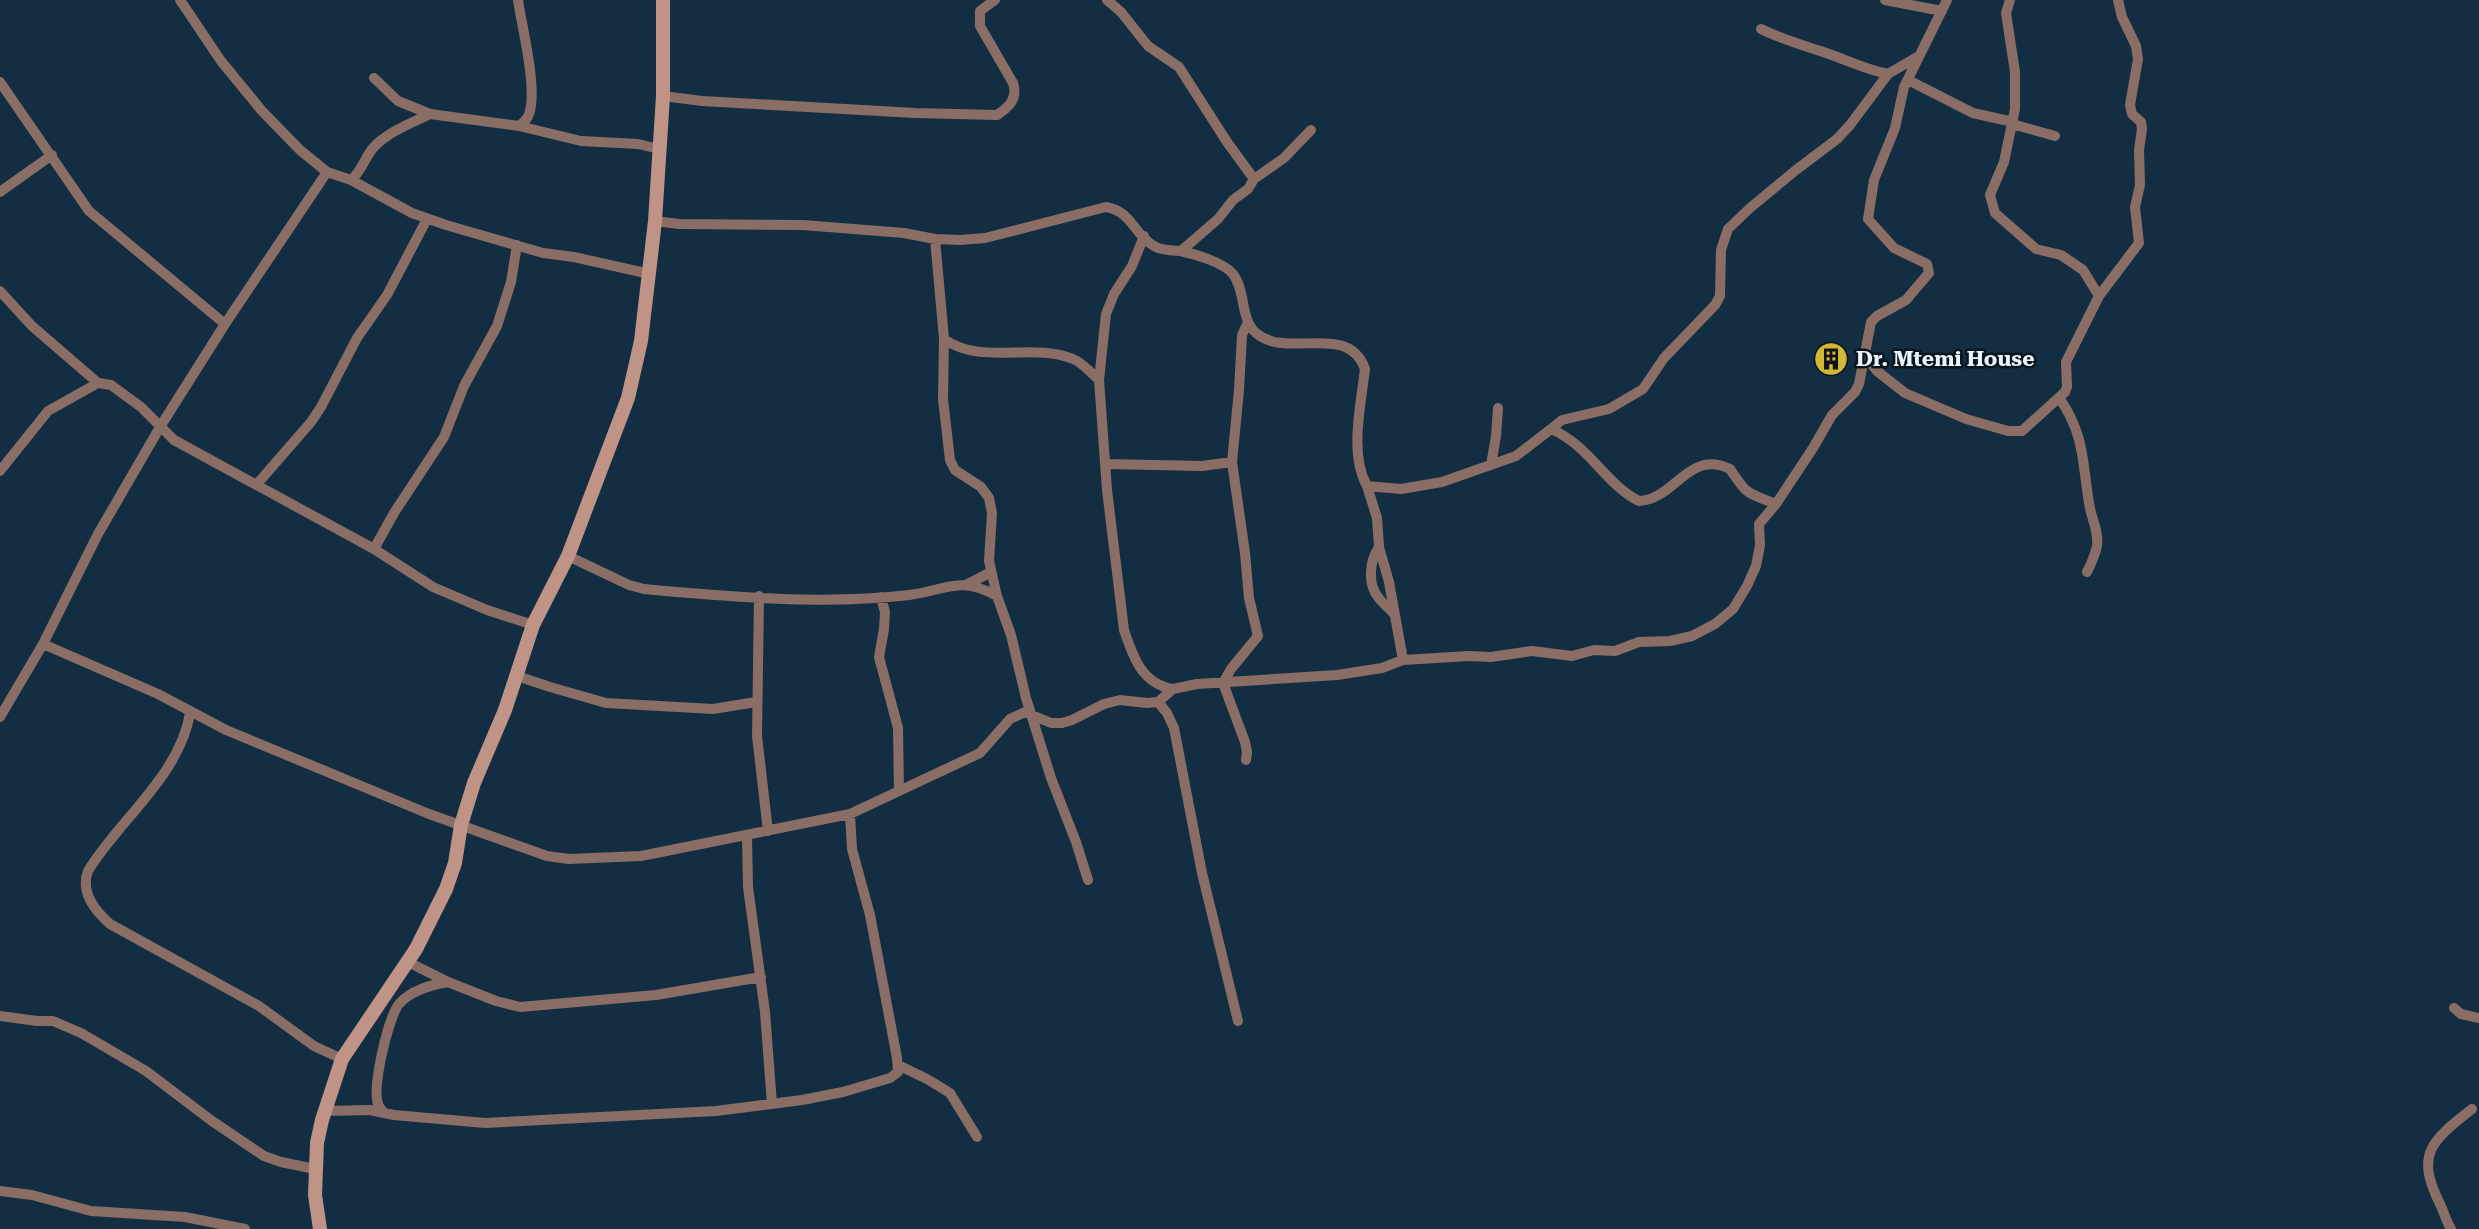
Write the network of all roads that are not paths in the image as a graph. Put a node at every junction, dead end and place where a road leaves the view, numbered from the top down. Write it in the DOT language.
graph roads {
  1 [pos="180,0"];
  2 [pos="518,0"];
  3 [pos="663,0"];
  4 [pos="995,0"];
  5 [pos="1107,0"];
  6 [pos="1885,0"];
  7 [pos="2010,0"];
  8 [pos="2118,0"];
  9 [pos="1944,5"];
  10 [pos="1761,29"];
  11 [pos="1917,57"];
  12 [pos="1888,74"];
  13 [pos="374,78"];
  14 [pos="1908,80"];
  15 [pos="0,82"];
  16 [pos="663,96"];
  17 [pos="429,114"];
  18 [pos="2012,123"];
  19 [pos="519,126"];
  20 [pos="1311,130"];
  21 [pos="2055,136"];
  22 [pos="659,149"];
  23 [pos="52,155"];
  24 [pos="327,172"];
  25 [pos="1254,179"];
  26 [pos="351,180"];
  27 [pos="0,192"];
  28 [pos="427,219"];
  29 [pos="655,221"];
  30 [pos="1144,236"];
  31 [pos="935,239"];
  32 [pos="517,245"];
  33 [pos="1181,251"];
  34 [pos="650,274"];
  35 [pos="0,291"];
  36 [pos="2099,296"];
  37 [pos="1248,322"];
  38 [pos="225,324"];
  39 [pos="944,339"];
  40 [pos="1865,356"];
  41 [pos="1099,380"];
  42 [pos="98,383"];
  43 [pos="2060,399"];
  44 [pos="1497,408"];
  45 [pos="160,427"];
  46 [pos="1551,429"];
  47 [pos="1232,462"];
  48 [pos="1105,464"];
  49 [pos="1491,465"];
  50 [pos="0,471"];
  51 [pos="258,484"];
  52 [pos="1367,486"];
  53 [pos="1776,503"];
  54 [pos="1379,547"];
  55 [pos="374,549"];
  56 [pos="568,556"];
  57 [pos="992,572"];
  58 [pos="2087,572"];
  59 [pos="968,584"];
  60 [pos="759,596"];
  61 [pos="997,596"];
  62 [pos="881,597"];
  63 [pos="1394,615"];
  64 [pos="533,625"];
  65 [pos="43,645"];
  66 [pos="1403,660"];
  67 [pos="517,676"];
  68 [pos="1223,683"];
  69 [pos="1173,689"];
  70 [pos="756,702"];
  71 [pos="1158,702"];
  72 [pos="2,710"];
  73 [pos="190,713"];
  74 [pos="1032,715"];
  75 [pos="1245,760"];
  76 [pos="899,791"];
  77 [pos="850,814"];
  78 [pos="461,825"];
  79 [pos="768,831"];
  80 [pos="747,836"];
  81 [pos="1088,880"];
  82 [pos="408,962"];
  83 [pos="761,977"];
  84 [pos="448,982"];
  85 [pos="2454,1008"];
  86 [pos="0,1016"];
  87 [pos="2479,1018"];
  88 [pos="1238,1021"];
  89 [pos="342,1059"];
  90 [pos="898,1065"];
  91 [pos="772,1104"];
  92 [pos="2472,1109"];
  93 [pos="324,1111"];
  94 [pos="384,1113"];
  95 [pos="977,1138"];
  96 [pos="315,1169"];
  97 [pos="0,1191"];
  98 [pos="245,1229"];
  99 [pos="320,1229"];
  100 [pos="2451,1229"];
  1 -- 24 [label="street"];
  2 -- 19 [label="street"];
  3 -- 16 [label="main road"];
  4 -- 16 [label="street"];
  5 -- 25 [label="street"];
  6 -- 9 [label="street"];
  7 -- 18 [label="street"];
  8 -- 36 [label="street"];
  9 -- 11 [label="street"];
  10 -- 12 [label="street"];
  11 -- 12 [label="street"];
  11 -- 14 [label="street"];
  12 -- 46 [label="street"];
  13 -- 17 [label="street"];
  14 -- 18 [label="street"];
  14 -- 40 [label="street"];
  15 -- 23 [label="street"];
  16 -- 22 [label="main road"];
  17 -- 19 [label="street"];
  17 -- 26 [label="street"];
  18 -- 21 [label="street"];
  18 -- 36 [label="street"];
  19 -- 22 [label="street"];
  20 -- 25 [label="street"];
  22 -- 29 [label="main road"];
  23 -- 27 [label="street"];
  23 -- 38 [label="street"];
  24 -- 26 [label="street"];
  24 -- 38 [label="street"];
  25 -- 33 [label="street"];
  26 -- 28 [label="street"];
  28 -- 32 [label="street"];
  28 -- 51 [label="street"];
  29 -- 31 [label="street"];
  29 -- 34 [label="main road"];
  30 -- 31 [label="street"];
  30 -- 33 [label="street"];
  30 -- 41 [label="street"];
  31 -- 39 [label="street"];
  32 -- 34 [label="street"];
  32 -- 55 [label="street"];
  33 -- 37 [label="street"];
  34 -- 56 [label="main road"];
  35 -- 42 [label="street"];
  36 -- 43 [label="street"];
  37 -- 47 [label="street"];
  37 -- 52 [label="street"];
  38 -- 45 [label="street"];
  39 -- 41 [label="street"];
  39 -- 57 [label="street"];
  40 -- 43 [label="street"];
  40 -- 53 [label="street"];
  41 -- 48 [label="street"];
  42 -- 45 [label="street"];
  42 -- 50 [label="street"];
  43 -- 58 [label="street"];
  44 -- 49 [label="street"];
  45 -- 51 [label="street"];
  45 -- 65 [label="street"];
  46 -- 49 [label="street"];
  46 -- 53 [label="street"];
  47 -- 48 [label="street"];
  47 -- 68 [label="street"];
  48 -- 69 [label="street"];
  49 -- 52 [label="street"];
  51 -- 55 [label="street"];
  52 -- 54 [label="street"];
  53 -- 66 [label="street"];
  54 -- 63 [label="street"];
  54 -- 63 [label="street"];
  55 -- 64 [label="street"];
  56 -- 60 [label="street"];
  56 -- 64 [label="main road"];
  57 -- 59 [label="street"];
  57 -- 61 [label="street"];
  59 -- 61 [label="street"];
  59 -- 62 [label="street"];
  60 -- 62 [label="street"];
  60 -- 70 [label="street"];
  61 -- 74 [label="street"];
  62 -- 76 [label="street"];
  63 -- 66 [label="street"];
  64 -- 67 [label="main road"];
  65 -- 72 [label="street"];
  65 -- 73 [label="street"];
  66 -- 68 [label="street"];
  67 -- 70 [label="street"];
  67 -- 78 [label="main road"];
  68 -- 69 [label="street"];
  68 -- 75 [label="street"];
  69 -- 71 [label="street"];
  70 -- 79 [label="street"];
  71 -- 74 [label="street"];
  71 -- 88 [label="street"];
  73 -- 78 [label="street"];
  73 -- 89 [label="street"];
  74 -- 76 [label="street"];
  74 -- 81 [label="street"];
  76 -- 77 [label="street"];
  77 -- 79 [label="street"];
  77 -- 90 [label="street"];
  78 -- 80 [label="street"];
  78 -- 82 [label="main road"];
  79 -- 80 [label="street"];
  80 -- 83 [label="street"];
  82 -- 84 [label="street"];
  82 -- 89 [label="main road"];
  83 -- 84 [label="street"];
  83 -- 91 [label="street"];
  84 -- 94 [label="street"];
  85 -- 87 [label="street"];
  86 -- 96 [label="street"];
  89 -- 93 [label="main road"];
  90 -- 91 [label="street"];
  90 -- 95 [label="street"];
  91 -- 94 [label="street"];
  92 -- 100 [label="street"];
  93 -- 94 [label="street"];
  93 -- 96 [label="main road"];
  96 -- 99 [label="main road"];
  97 -- 98 [label="street"];
}
